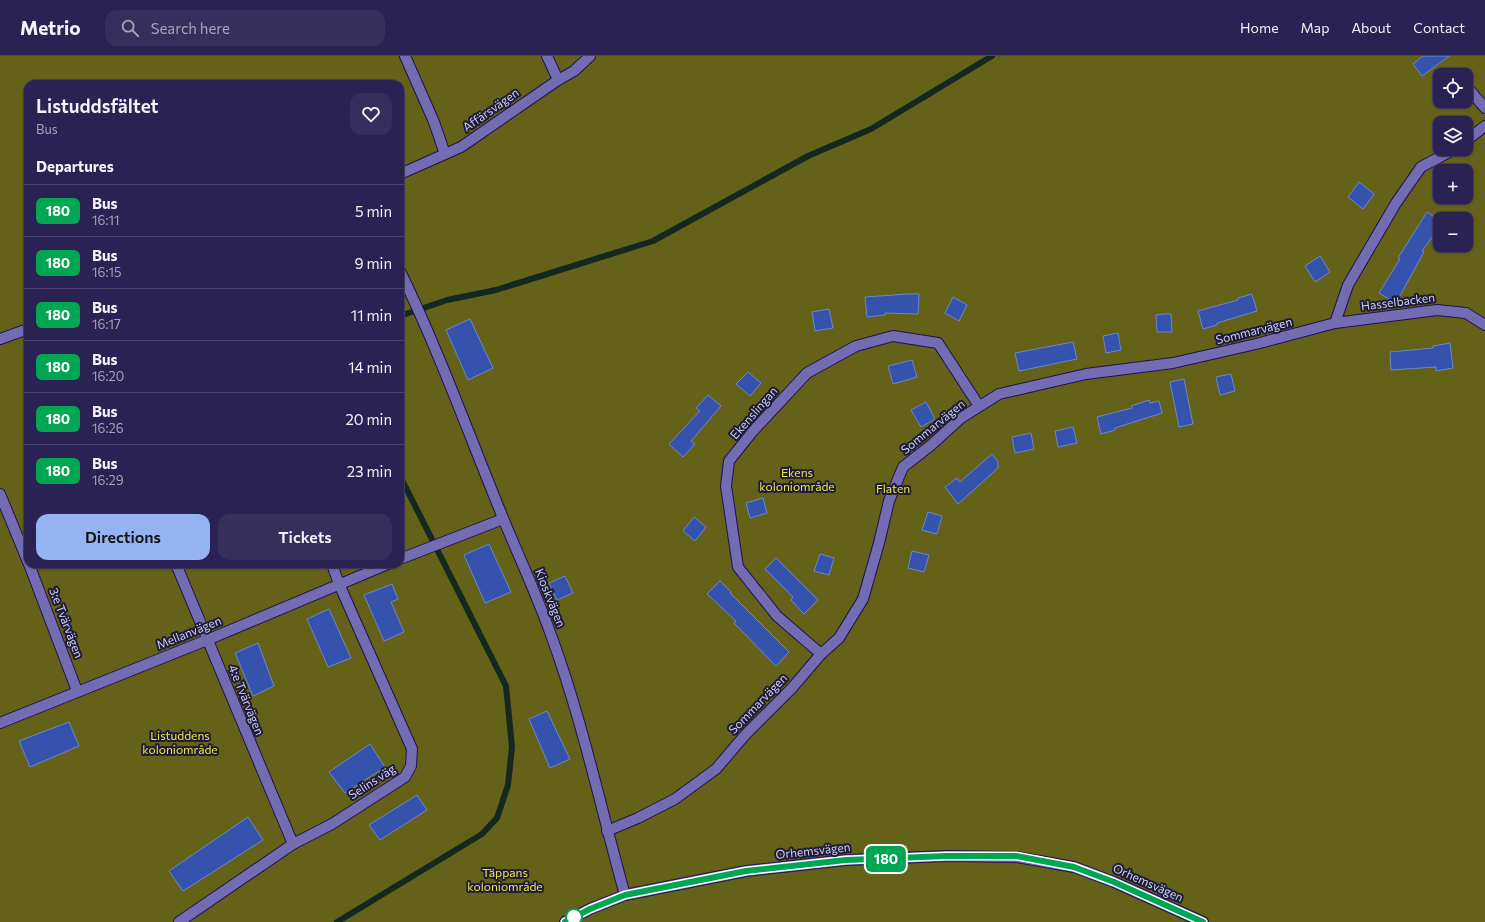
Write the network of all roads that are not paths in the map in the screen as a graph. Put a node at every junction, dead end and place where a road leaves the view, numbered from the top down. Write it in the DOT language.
graph roads {
  1 [pos="405,56"];
  2 [pos="547,56"];
  3 [pos="590,56"];
  4 [pos="558,80"];
  5 [pos="1473,94"];
  6 [pos="1485,108"];
  7 [pos="1485,126"];
  8 [pos="1473,135"];
  9 [pos="445,154"];
  10 [pos="1442,156"];
  11 [pos="404,172"];
  12 [pos="404,280"];
  13 [pos="1335,323"];
  14 [pos="1485,325"];
  15 [pos="24,330"];
  16 [pos="0,339"];
  17 [pos="979,406"];
  18 [pos="0,494"];
  19 [pos="503,519"];
  20 [pos="24,553"];
  21 [pos="404,557"];
  22 [pos="30,568"];
  23 [pos="178,568"];
  24 [pos="333,568"];
  25 [pos="378,568"];
  26 [pos="339,584"];
  27 [pos="207,640"];
  28 [pos="821,654"];
  29 [pos="77,691"];
  30 [pos="0,723"];
  31 [pos="607,831"];
  32 [pos="293,844"];
  33 [pos="625,895"];
  34 [pos="179,922"];
  35 [pos="565,922"];
  36 [pos="1203,922"];
  1 -- 9 [label="street"];
  2 -- 4 [label="street"];
  3 -- 4 [label="street, Affärsvägen"];
  4 -- 9 [label="street, Affärsvägen"];
  5 -- 6 [label="street"];
  7 -- 8 [label="street"];
  9 -- 11 [label="street, Affärsvägen"];
  10 -- 13 [label="street"];
  12 -- 19 [label="street, Kioskvägen"];
  13 -- 14 [label="street, Hasselbacken"];
  13 -- 17 [label="street, Sommarvägen"];
  15 -- 16 [label="street"];
  17 -- 28 [label="street, Sommarvägen"];
  17 -- 28 [label="street, Ekenslingan"];
  18 -- 20 [label="street, 3:e Tvärvägen"];
  19 -- 21 [label="street"];
  19 -- 31 [label="street, Kioskvägen"];
  22 -- 29 [label="street, 3:e Tvärvägen"];
  23 -- 27 [label="street, 4:e Tvärvägen"];
  24 -- 26 [label="street, Selins väg"];
  25 -- 26 [label="street, Mellanvägen"];
  26 -- 27 [label="street, Mellanvägen"];
  26 -- 32 [label="street, Selins väg"];
  27 -- 29 [label="street, Mellanvägen"];
  27 -- 32 [label="street, 4:e Tvärvägen"];
  28 -- 31 [label="street, Sommarvägen"];
  29 -- 30 [label="street, Mellanvägen"];
  31 -- 33 [label="street, Kioskvägen"];
  32 -- 34 [label="street, Selins väg"];
  33 -- 35 [label="street, Orhemsvägen"];
  33 -- 36 [label="street, Orhemsvägen"];
}
